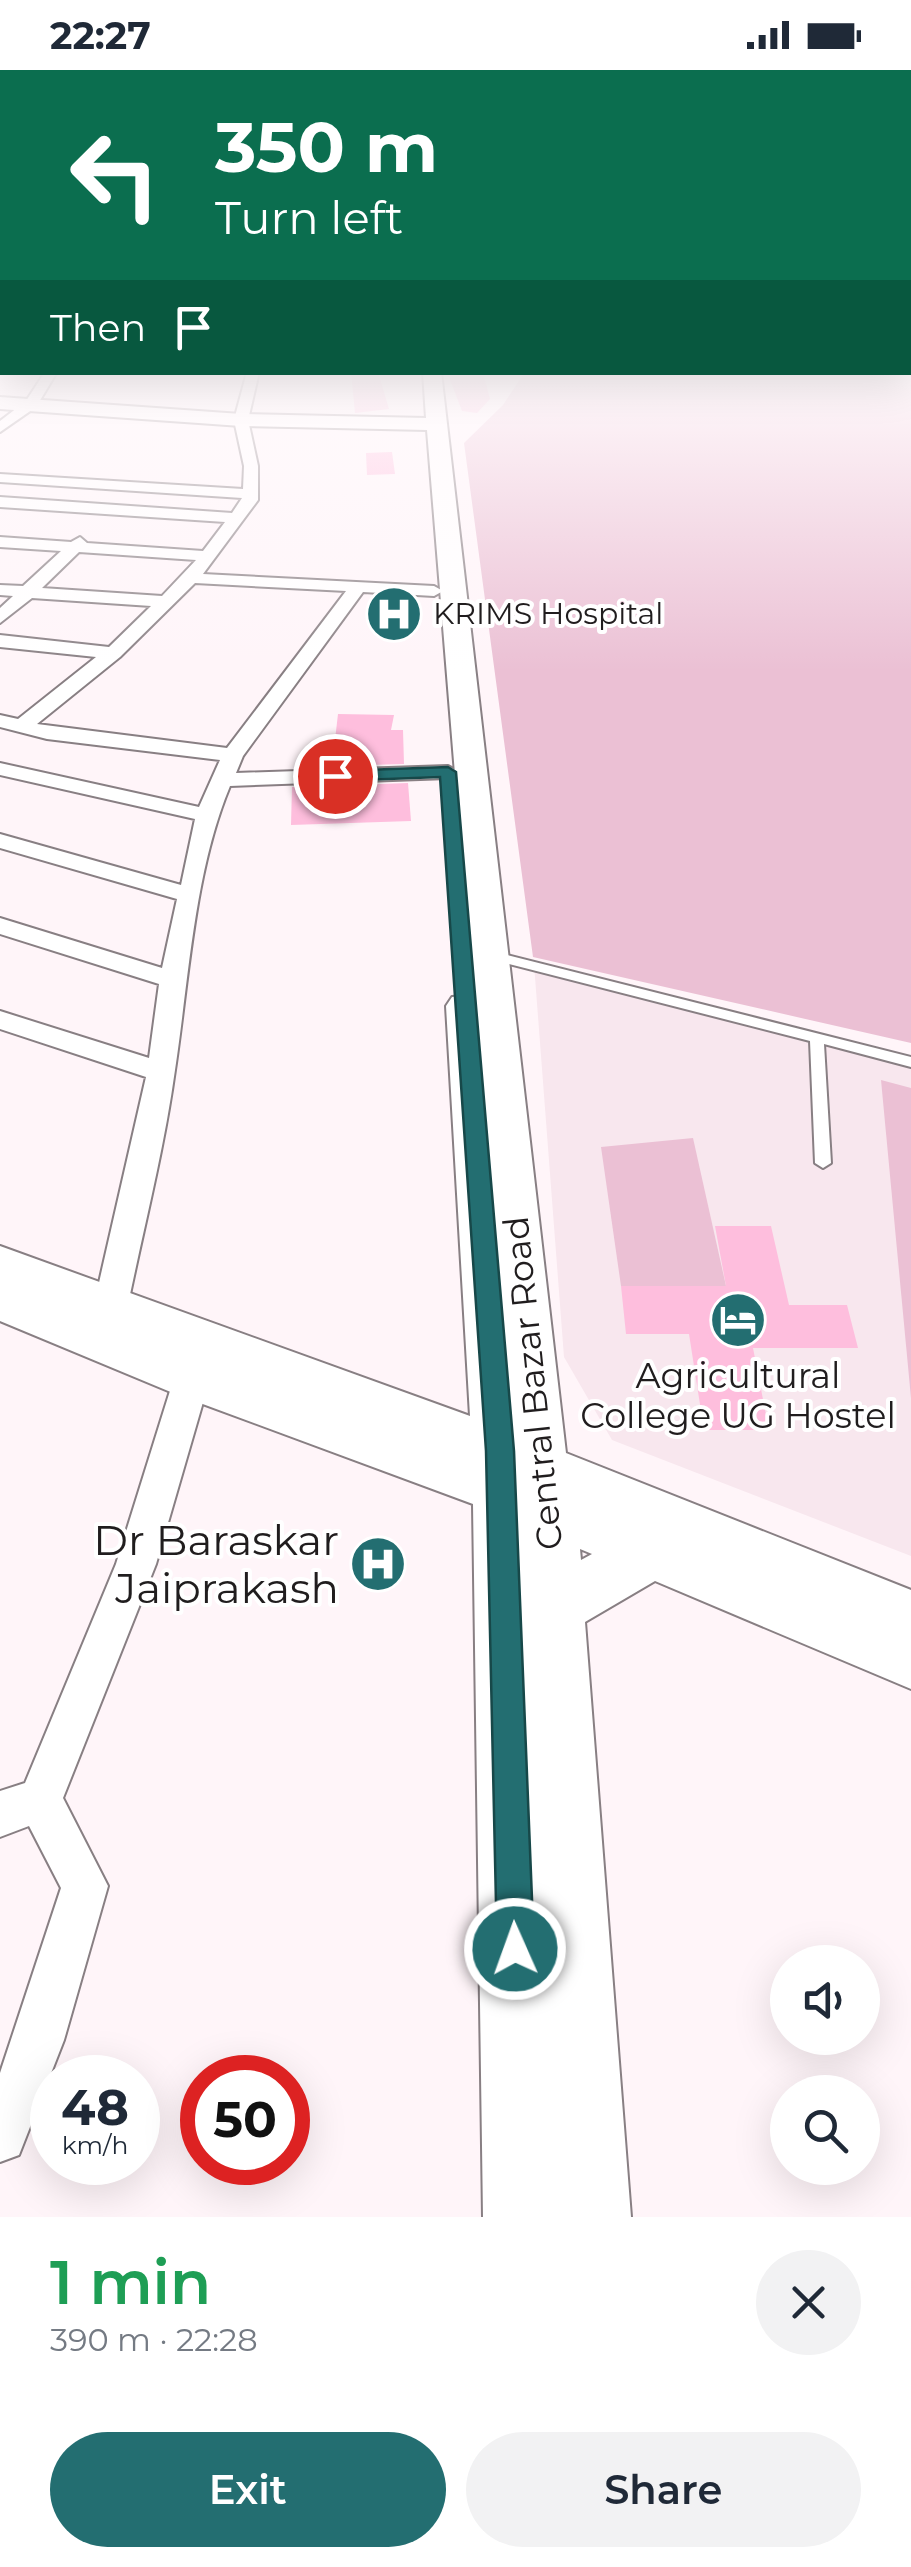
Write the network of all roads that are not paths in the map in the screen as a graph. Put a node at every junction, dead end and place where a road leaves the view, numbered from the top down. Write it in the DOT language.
graph roads {
  1 [pos="251,471"];
  2 [pos="430,471"];
  3 [pos="435,471"];
  4 [pos="8,479"];
  5 [pos="136,487"];
  6 [pos="0,488"];
  7 [pos="250,494"];
  8 [pos="0,502"];
  9 [pos="113,509"];
  10 [pos="236,518"];
  11 [pos="0,542"];
  12 [pos="74,548"];
  13 [pos="208,556"];
  14 [pos="192,578"];
  15 [pos="0,590"];
  16 [pos="356,590"];
  17 [pos="30,591"];
  18 [pos="434,591"];
  19 [pos="166,602"];
  20 [pos="0,618"];
  21 [pos="0,640"];
  22 [pos="113,654"];
  23 [pos="0,720"];
  24 [pos="22,726"];
  25 [pos="233,755"];
  26 [pos="19,759"];
  27 [pos="448,772"];
  28 [pos="222,780"];
  29 [pos="207,815"];
  30 [pos="0,842"];
  31 [pos="190,895"];
  32 [pos="0,926"];
  33 [pos="491,955"];
  34 [pos="173,980"];
  35 [pos="0,1020"];
  36 [pos="818,1038"];
  37 [pos="911,1062"];
  38 [pos="161,1072"];
  39 [pos="822,1164"];
  40 [pos="0,1265"];
  41 [pos="0,1300"];
  42 [pos="110,1309"];
  43 [pos="192,1378"];
  44 [pos="522,1479"];
  45 [pos="652,1552"];
  46 [pos="554,1606"];
  47 [pos="911,1619"];
  48 [pos="911,1659"];
  49 [pos="20,1807"];
  50 [pos="0,2136"];
  51 [pos="524,2217"];
  52 [pos="590,2217"];
  1 -- 7 [label="street"];
  2 -- 18 [label="main road, Central Bazar Road"];
  3 -- 33 [label="main road, Central Bazar Road"];
  4 -- 5 [label="street"];
  4 -- 6 [label="street"];
  5 -- 7 [label="street"];
  5 -- 9 [label="street"];
  7 -- 10 [label="street"];
  8 -- 9 [label="street"];
  9 -- 10 [label="street"];
  9 -- 12 [label="street"];
  10 -- 13 [label="street"];
  11 -- 12 [label="street"];
  12 -- 13 [label="street"];
  12 -- 17 [label="street"];
  13 -- 14 [label="street"];
  14 -- 16 [label="street"];
  14 -- 19 [label="street"];
  15 -- 17 [label="street"];
  16 -- 18 [label="street"];
  16 -- 25 [label="street"];
  17 -- 19 [label="street"];
  17 -- 20 [label="street"];
  18 -- 27 [label="main road, Central Bazar Road"];
  19 -- 22 [label="street"];
  21 -- 22 [label="street"];
  22 -- 24 [label="street"];
  23 -- 24 [label="street"];
  24 -- 26 [label="street"];
  25 -- 26 [label="street"];
  25 -- 28 [label="street"];
  26 -- 29 [label="street"];
  27 -- 28 [label="street"];
  27 -- 44 [label="main road, Central Bazar Road"];
  28 -- 29 [label="street"];
  29 -- 31 [label="street"];
  30 -- 31 [label="street"];
  31 -- 34 [label="street"];
  32 -- 34 [label="street"];
  33 -- 36 [label="lane"];
  33 -- 44 [label="main road, Central Bazar Road"];
  34 -- 38 [label="street"];
  35 -- 38 [label="street"];
  36 -- 37 [label="lane"];
  36 -- 39 [label="lane"];
  38 -- 42 [label="street"];
  40 -- 42 [label="main road"];
  41 -- 43 [label="main road"];
  42 -- 44 [label="main road"];
  43 -- 44 [label="main road"];
  43 -- 49 [label="street"];
  44 -- 45 [label="main road"];
  44 -- 46 [label="main road, Central Bazar Road"];
  44 -- 47 [label="main road"];
  44 -- 51 [label="main road, Central Bazar Road"];
  45 -- 46 [label="main road"];
  45 -- 48 [label="main road"];
  46 -- 52 [label="main road, Central Bazar Road"];
  49 -- 50 [label="street"];
}
